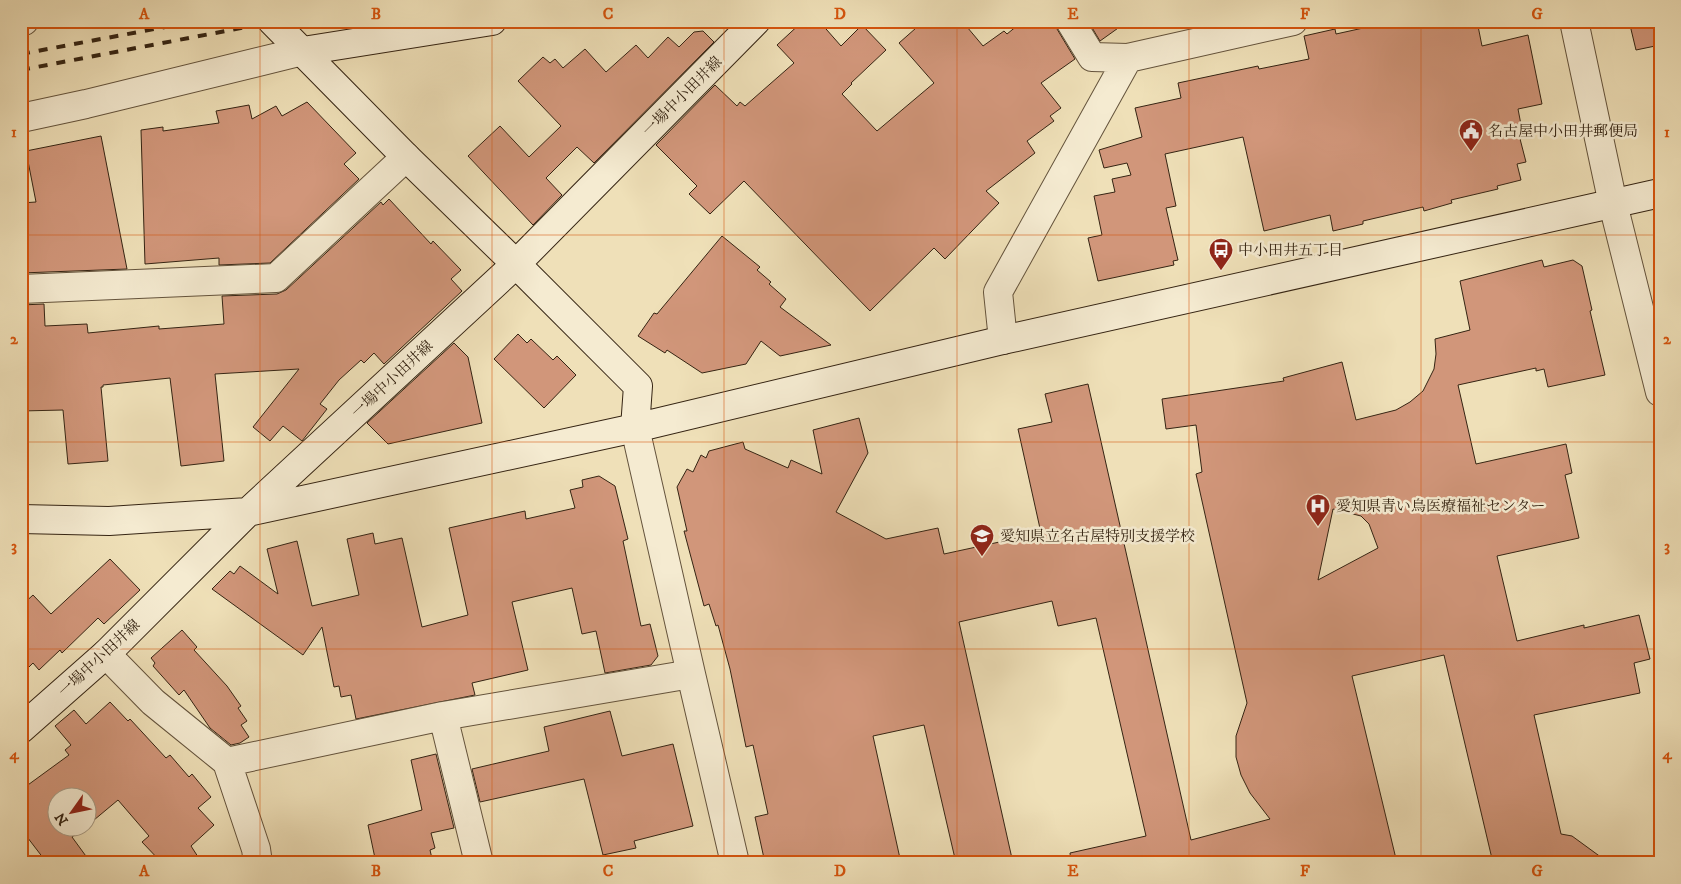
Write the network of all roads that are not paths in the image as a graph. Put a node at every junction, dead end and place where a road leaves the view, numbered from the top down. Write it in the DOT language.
graph roads {
  1 [pos="272,21"];
  2 [pos="492,21"];
  3 [pos="756,21"];
  4 [pos="1070,21"];
  5 [pos="1293,21"];
  6 [pos="1574,21"];
  7 [pos="1230,28"];
  8 [pos="303,51"];
  9 [pos="1128,58"];
  10 [pos="21,118"];
  11 [pos="406,157"];
  12 [pos="1660,193"];
  13 [pos="1613,204"];
  14 [pos="516,264"];
  15 [pos="21,289"];
  16 [pos="1003,340"];
  17 [pos="1660,392"];
  18 [pos="636,428"];
  19 [pos="248,512"];
  20 [pos="21,519"];
  21 [pos="106,654"];
  22 [pos="691,674"];
  23 [pos="443,716"];
  24 [pos="21,729"];
  25 [pos="227,762"];
  26 [pos="258,863"];
  27 [pos="480,863"];
  28 [pos="735,863"];
  1 -- 8 [label="street"];
  2 -- 8 [label="street"];
  3 -- 14 [label="street, 一場中小田井線"];
  4 -- 9 [label="street"];
  5 -- 7 [label="street"];
  6 -- 13 [label="street"];
  7 -- 9 [label="street"];
  8 -- 10 [label="street"];
  8 -- 11 [label="street"];
  9 -- 16 [label="street"];
  11 -- 14 [label="street"];
  11 -- 15 [label="street"];
  12 -- 13 [label="street"];
  13 -- 16 [label="street"];
  13 -- 17 [label="street"];
  14 -- 18 [label="street"];
  14 -- 19 [label="street, 一場中小田井線"];
  16 -- 18 [label="street"];
  18 -- 19 [label="street"];
  18 -- 22 [label="street"];
  19 -- 20 [label="street"];
  19 -- 21 [label="street, 一場中小田井線"];
  21 -- 24 [label="street, 一場中小田井線"];
  21 -- 25 [label="street"];
  22 -- 23 [label="street"];
  22 -- 28 [label="street"];
  23 -- 25 [label="street"];
  23 -- 27 [label="street"];
  25 -- 26 [label="street"];
}
